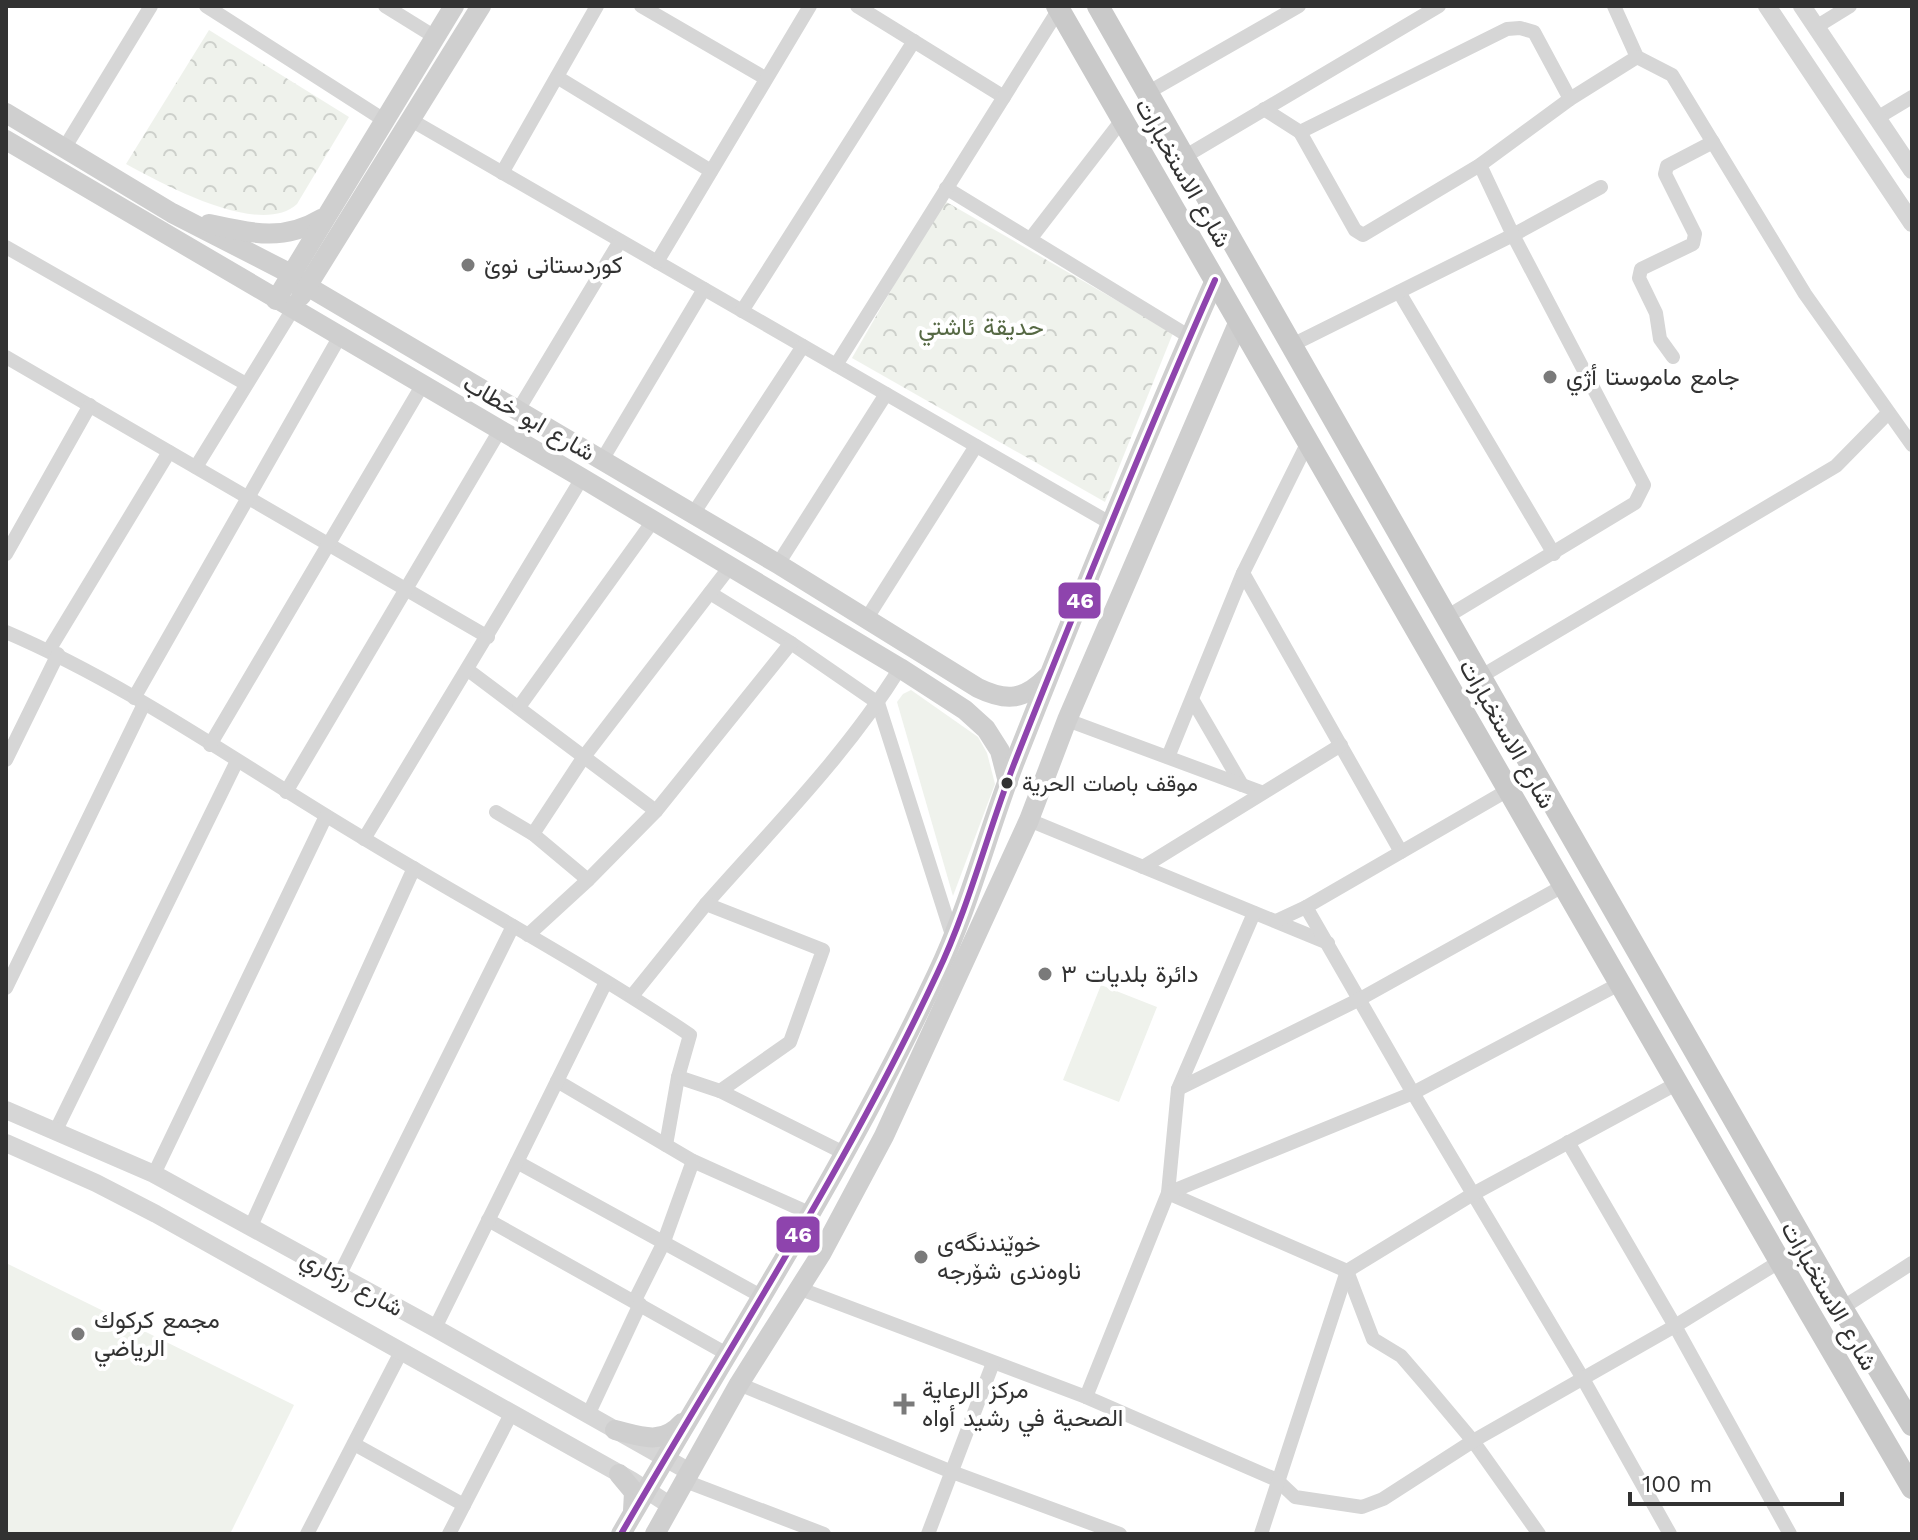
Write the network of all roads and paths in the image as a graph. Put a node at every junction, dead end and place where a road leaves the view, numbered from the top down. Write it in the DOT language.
graph roads {
  1 [pos="151,6"];
  2 [pos="206,6"];
  3 [pos="385,6"];
  4 [pos="454,6"];
  5 [pos="481,6"];
  6 [pos="597,6"];
  7 [pos="641,6"];
  8 [pos="810,6"];
  9 [pos="858,6"];
  10 [pos="1299,6"];
  11 [pos="1439,6"];
  12 [pos="1614,6"];
  13 [pos="1767,6"];
  14 [pos="1802,6"];
  15 [pos="1850,6"];
  16 [pos="1058,8"];
  17 [pos="1102,12"];
  18 [pos="1816,27"];
  19 [pos="1075,36"];
  20 [pos="435,37"];
  21 [pos="914,41"];
  22 [pos="1637,57"];
  23 [pos="557,77"];
  24 [pos="765,78"];
  25 [pos="1147,93"];
  26 [pos="1004,97"];
  27 [pos="1912,97"];
  28 [pos="1570,99"];
  29 [pos="1264,109"];
  30 [pos="6,113"];
  31 [pos="1877,118"];
  32 [pos="384,120"];
  33 [pos="411,120"];
  34 [pos="1122,120"];
  35 [pos="1300,132"];
  36 [pos="6,140"];
  37 [pos="1713,142"];
  38 [pos="65,147"];
  39 [pos="1184,157"];
  40 [pos="1480,165"];
  41 [pos="1912,170"];
  42 [pos="711,171"];
  43 [pos="502,173"];
  44 [pos="1601,187"];
  45 [pos="946,188"];
  46 [pos="172,213"];
  47 [pos="324,217"];
  48 [pos="1912,223"];
  49 [pos="1513,235"];
  50 [pos="1031,238"];
  51 [pos="620,241"];
  52 [pos="6,247"];
  53 [pos="657,262"];
  54 [pos="299,280"];
  55 [pos="1215,280"];
  56 [pos="704,289"];
  57 [pos="1399,292"];
  58 [pos="284,304"];
  59 [pos="742,311"];
  60 [pos="1239,321"];
  61 [pos="340,336"];
  62 [pos="1190,337"];
  63 [pos="1292,345"];
  64 [pos="803,346"];
  65 [pos="6,357"];
  66 [pos="1673,357"];
  67 [pos="836,365"];
  68 [pos="246,384"];
  69 [pos="423,384"];
  70 [pos="886,394"];
  71 [pos="90,405"];
  72 [pos="517,412"];
  73 [pos="1888,413"];
  74 [pos="500,430"];
  75 [pos="1308,442"];
  76 [pos="1912,445"];
  77 [pos="976,446"];
  78 [pos="169,452"];
  79 [pos="602,460"];
  80 [pos="196,467"];
  81 [pos="582,478"];
  82 [pos="246,496"];
  83 [pos="693,514"];
  84 [pos="653,521"];
  85 [pos="1110,523"];
  86 [pos="329,544"];
  87 [pos="6,554"];
  88 [pos="1554,554"];
  89 [pos="778,564"];
  90 [pos="729,568"];
  91 [pos="1243,573"];
  92 [pos="1422,575"];
  93 [pos="406,589"];
  94 [pos="710,593"];
  95 [pos="1394,593"];
  96 [pos="1448,616"];
  97 [pos="867,618"];
  98 [pos="6,632"];
  99 [pos="488,637"];
  100 [pos="791,643"];
  101 [pos="53,652"];
  102 [pos="900,668"];
  103 [pos="468,670"];
  104 [pos="1050,674"];
  105 [pos="1480,677"];
  106 [pos="978,688"];
  107 [pos="1192,699"];
  108 [pos="139,701"];
  109 [pos="878,703"];
  110 [pos="519,707"];
  111 [pos="965,710"];
  112 [pos="1067,720"];
  113 [pos="210,745"];
  114 [pos="1341,745"];
  115 [pos="1168,757"];
  116 [pos="583,758"];
  117 [pos="6,760"];
  118 [pos="237,761"];
  119 [pos="1008,782"];
  120 [pos="1242,785"];
  121 [pos="1510,789"];
  122 [pos="286,792"];
  123 [pos="1261,792"];
  124 [pos="656,811"];
  125 [pos="496,812"];
  126 [pos="326,816"];
  127 [pos="1029,820"];
  128 [pos="533,834"];
  129 [pos="364,839"];
  130 [pos="1401,852"];
  131 [pos="1143,867"];
  132 [pos="414,868"];
  133 [pos="588,880"];
  134 [pos="1563,886"];
  135 [pos="706,904"];
  136 [pos="1306,907"];
  137 [pos="1254,913"];
  138 [pos="1276,921"];
  139 [pos="513,926"];
  140 [pos="528,935"];
  141 [pos="953,938"];
  142 [pos="1328,943"];
  143 [pos="606,982"];
  144 [pos="1619,984"];
  145 [pos="6,988"];
  146 [pos="632,996"];
  147 [pos="1360,999"];
  148 [pos="678,1077"];
  149 [pos="557,1081"];
  150 [pos="1676,1084"];
  151 [pos="1178,1089"];
  152 [pos="720,1091"];
  153 [pos="1413,1093"];
  154 [pos="6,1110"];
  155 [pos="56,1130"];
  156 [pos="1568,1142"];
  157 [pos="6,1143"];
  158 [pos="666,1145"];
  159 [pos="844,1153"];
  160 [pos="111,1154"];
  161 [pos="693,1161"];
  162 [pos="517,1162"];
  163 [pos="154,1174"];
  164 [pos="96,1183"];
  165 [pos="1168,1193"];
  166 [pos="1473,1194"];
  167 [pos="809,1213"];
  168 [pos="488,1220"];
  169 [pos="251,1226"];
  170 [pos="663,1244"];
  171 [pos="1779,1262"];
  172 [pos="1912,1263"];
  173 [pos="1347,1271"];
  174 [pos="339,1276"];
  175 [pos="798,1288"];
  176 [pos="761,1296"];
  177 [pos="638,1302"];
  178 [pos="1842,1308"];
  179 [pos="1675,1326"];
  180 [pos="435,1328"];
  181 [pos="401,1352"];
  182 [pos="727,1354"];
  183 [pos="993,1363"];
  184 [pos="1582,1377"];
  185 [pos="739,1384"];
  186 [pos="1086,1397"];
  187 [pos="695,1408"];
  188 [pos="511,1414"];
  189 [pos="588,1415"];
  190 [pos="1912,1425"];
  191 [pos="683,1428"];
  192 [pos="615,1430"];
  193 [pos="708,1439"];
  194 [pos="1473,1441"];
  195 [pos="354,1444"];
  196 [pos="665,1458"];
  197 [pos="952,1472"];
  198 [pos="619,1474"];
  199 [pos="688,1476"];
  200 [pos="1277,1480"];
  201 [pos="1912,1488"];
  202 [pos="645,1490"];
  203 [pos="464,1505"];
  204 [pos="671,1506"];
  205 [pos="627,1523"];
  206 [pos="656,1533"];
  207 [pos="307,1534"];
  208 [pos="449,1534"];
  209 [pos="824,1534"];
  210 [pos="928,1534"];
  211 [pos="1120,1534"];
  212 [pos="1261,1534"];
  213 [pos="1539,1534"];
  214 [pos="1670,1534"];
  215 [pos="1790,1534"];
  1 -- 38 [label="street"];
  2 -- 32 [label="street"];
  3 -- 20 [label="street"];
  4 -- 20 [label="main road"];
  5 -- 33 [label="main road"];
  6 -- 23 [label="street"];
  7 -- 24 [label="street"];
  8 -- 24 [label="street"];
  9 -- 21 [label="street"];
  10 -- 25 [label="street"];
  11 -- 29 [label="street"];
  12 -- 22 [label="street"];
  13 -- 48 [label="street"];
  14 -- 18 [label="street"];
  15 -- 18 [label="street"];
  16 -- 19 [label="main road, شارع الاستخبارات"];
  16 -- 26 [label="street"];
  17 -- 19 [label="main road"];
  17 -- 25 [label="main road, شارع الاستخبارات"];
  18 -- 31 [label="street"];
  19 -- 34 [label="main road, شارع الاستخبارات"];
  20 -- 32 [label="main road"];
  21 -- 26 [label="street"];
  21 -- 59 [label="street"];
  22 -- 28 [label="street"];
  22 -- 37 [label="street"];
  23 -- 42 [label="street"];
  23 -- 43 [label="street"];
  24 -- 42 [label="street"];
  25 -- 39 [label="main road, شارع الاستخبارات"];
  26 -- 45 [label="street"];
  27 -- 31 [label="street"];
  28 -- 35 [label="street"];
  28 -- 40 [label="street"];
  29 -- 35 [label="street"];
  29 -- 39 [label="street"];
  30 -- 38 [label="main road, شارع ابو خطاب"];
  31 -- 41 [label="street"];
  32 -- 47 [label="main road"];
  33 -- 43 [label="street"];
  33 -- 54 [label="main road"];
  34 -- 50 [label="street"];
  34 -- 55 [label="main road, شارع الاستخبارات"];
  35 -- 40 [label="street"];
  36 -- 58 [label="main road, شارع ابو خطاب"];
  37 -- 66 [label="street"];
  37 -- 73 [label="street"];
  38 -- 46 [label="main road, شارع ابو خطاب"];
  39 -- 63 [label="main road, شارع الاستخبارات"];
  40 -- 49 [label="street"];
  42 -- 53 [label="street"];
  43 -- 51 [label="street"];
  44 -- 49 [label="street"];
  45 -- 50 [label="street"];
  45 -- 67 [label="street"];
  46 -- 47 [label="main road"];
  46 -- 54 [label="main road, شارع ابو خطاب"];
  47 -- 54 [label="main road"];
  49 -- 57 [label="street"];
  49 -- 88 [label="street"];
  50 -- 62 [label="street"];
  51 -- 53 [label="street"];
  51 -- 72 [label="street"];
  52 -- 68 [label="street"];
  53 -- 56 [label="street"];
  54 -- 58 [label="main road"];
  54 -- 72 [label="main road, شارع ابو خطاب"];
  55 -- 60 [label="main road, شارع الاستخبارات"];
  55 -- 62 [label="main road"];
  56 -- 59 [label="street"];
  56 -- 79 [label="street"];
  57 -- 63 [label="street"];
  57 -- 88 [label="street"];
  58 -- 61 [label="main road, شارع ابو خطاب"];
  58 -- 68 [label="street"];
  59 -- 64 [label="street"];
  60 -- 75 [label="main road, شارع الاستخبارات"];
  60 -- 112 [label="main road"];
  61 -- 69 [label="main road, شارع ابو خطاب"];
  61 -- 82 [label="street"];
  62 -- 85 [label="main road"];
  63 -- 92 [label="main road, شارع الاستخبارات"];
  64 -- 67 [label="street"];
  64 -- 83 [label="street"];
  65 -- 71 [label="street"];
  67 -- 70 [label="street"];
  68 -- 80 [label="street"];
  69 -- 74 [label="main road, شارع ابو خطاب"];
  69 -- 86 [label="street"];
  70 -- 77 [label="street"];
  70 -- 89 [label="street"];
  71 -- 78 [label="street"];
  71 -- 87 [label="street"];
  72 -- 79 [label="main road, شارع ابو خطاب"];
  73 -- 76 [label="street"];
  73 -- 105 [label="street"];
  74 -- 81 [label="main road, شارع ابو خطاب"];
  74 -- 93 [label="street"];
  75 -- 91 [label="street"];
  75 -- 95 [label="main road, شارع الاستخبارات"];
  77 -- 85 [label="street"];
  77 -- 97 [label="street"];
  78 -- 80 [label="street"];
  78 -- 101 [label="street"];
  79 -- 83 [label="main road, شارع ابو خطاب"];
  80 -- 82 [label="street"];
  81 -- 84 [label="main road, شارع ابو خطاب"];
  81 -- 99 [label="street"];
  82 -- 86 [label="street"];
  82 -- 108 [label="street"];
  83 -- 89 [label="main road, شارع ابو خطاب"];
  84 -- 90 [label="main road, شارع ابو خطاب"];
  84 -- 110 [label="street"];
  85 -- 104 [label="main road"];
  86 -- 93 [label="street"];
  86 -- 113 [label="street"];
  88 -- 96 [label="street"];
  89 -- 97 [label="main road, شارع ابو خطاب"];
  90 -- 94 [label="street"];
  90 -- 102 [label="main road, شارع ابو خطاب"];
  91 -- 107 [label="street"];
  91 -- 114 [label="street"];
  92 -- 95 [label="main road"];
  92 -- 96 [label="main road, شارع الاستخبارات"];
  93 -- 99 [label="street"];
  93 -- 122 [label="street"];
  94 -- 100 [label="street"];
  94 -- 116 [label="street"];
  95 -- 121 [label="main road, شارع الاستخبارات"];
  96 -- 105 [label="main road, شارع الاستخبارات"];
  97 -- 106 [label="main road, شارع ابو خطاب"];
  98 -- 101 [label="street"];
  99 -- 103 [label="street"];
  100 -- 109 [label="street"];
  100 -- 124 [label="street"];
  101 -- 108 [label="street"];
  101 -- 117 [label="street"];
  102 -- 109 [label="street"];
  102 -- 111 [label="main road, شارع ابو خطاب"];
  103 -- 110 [label="street"];
  103 -- 129 [label="street"];
  104 -- 106 [label="main road, شارع ابو خطاب"];
  104 -- 119 [label="main road"];
  105 -- 178 [label="main road, شارع الاستخبارات"];
  106 -- 111 [label="main road"];
  107 -- 115 [label="street"];
  107 -- 120 [label="street"];
  108 -- 113 [label="street"];
  108 -- 145 [label="street"];
  109 -- 135 [label="street"];
  109 -- 141 [label="street"];
  110 -- 116 [label="street"];
  111 -- 119 [label="main road, شارع ابو خطاب"];
  112 -- 115 [label="street"];
  112 -- 127 [label="main road"];
  113 -- 118 [label="street"];
  114 -- 123 [label="street"];
  114 -- 130 [label="street"];
  115 -- 120 [label="street"];
  116 -- 124 [label="street"];
  116 -- 128 [label="street"];
  118 -- 122 [label="street"];
  118 -- 155 [label="street"];
  119 -- 141 [label="main road"];
  120 -- 123 [label="street"];
  121 -- 130 [label="street"];
  121 -- 134 [label="main road, شارع الاستخبارات"];
  122 -- 126 [label="street"];
  123 -- 131 [label="street"];
  124 -- 133 [label="street"];
  125 -- 128 [label="street"];
  126 -- 129 [label="street"];
  126 -- 163 [label="street"];
  127 -- 131 [label="street"];
  127 -- 175 [label="main road"];
  128 -- 133 [label="street"];
  129 -- 132 [label="street"];
  130 -- 136 [label="street"];
  131 -- 137 [label="street"];
  132 -- 139 [label="street"];
  132 -- 169 [label="street"];
  133 -- 140 [label="street"];
  134 -- 144 [label="main road, شارع الاستخبارات"];
  134 -- 147 [label="street"];
  135 -- 146 [label="street"];
  135 -- 152 [label="street"];
  136 -- 138 [label="street"];
  136 -- 142 [label="street"];
  137 -- 138 [label="street"];
  137 -- 151 [label="street"];
  138 -- 142 [label="street"];
  139 -- 140 [label="street"];
  139 -- 174 [label="street"];
  140 -- 143 [label="street"];
  141 -- 159 [label="main road"];
  142 -- 147 [label="street"];
  143 -- 146 [label="street"];
  143 -- 149 [label="street"];
  144 -- 150 [label="main road, شارع الاستخبارات"];
  144 -- 153 [label="street"];
  146 -- 148 [label="street"];
  147 -- 151 [label="street"];
  147 -- 153 [label="street"];
  148 -- 152 [label="street"];
  148 -- 158 [label="street"];
  149 -- 158 [label="street"];
  149 -- 162 [label="street"];
  150 -- 156 [label="street"];
  150 -- 171 [label="main road, شارع الاستخبارات"];
  151 -- 165 [label="street"];
  152 -- 159 [label="street"];
  153 -- 165 [label="street"];
  153 -- 166 [label="street"];
  154 -- 155 [label="street, شارع رزكاري"];
  155 -- 160 [label="street, شارع رزكاري"];
  156 -- 166 [label="street"];
  156 -- 179 [label="street"];
  157 -- 164 [label="street, شارع رزكاري"];
  158 -- 161 [label="street"];
  159 -- 167 [label="main road"];
  160 -- 163 [label="street, شارع رزكاري"];
  160 -- 164 [label="street"];
  161 -- 167 [label="street"];
  161 -- 170 [label="street"];
  162 -- 168 [label="street"];
  162 -- 170 [label="street"];
  163 -- 169 [label="street, شارع رزكاري"];
  164 -- 181 [label="street, شارع رزكاري"];
  165 -- 173 [label="street"];
  165 -- 186 [label="street"];
  166 -- 173 [label="street"];
  166 -- 184 [label="street"];
  167 -- 176 [label="main road"];
  168 -- 177 [label="street"];
  168 -- 180 [label="street"];
  169 -- 174 [label="street, شارع رزكاري"];
  170 -- 176 [label="street"];
  170 -- 177 [label="street"];
  171 -- 179 [label="street"];
  171 -- 201 [label="main road, شارع الاستخبارات"];
  172 -- 178 [label="street"];
  173 -- 194 [label="street"];
  173 -- 200 [label="street"];
  174 -- 180 [label="street, شارع رزكاري"];
  175 -- 183 [label="street"];
  175 -- 185 [label="main road"];
  176 -- 182 [label="main road"];
  177 -- 182 [label="street"];
  177 -- 189 [label="street"];
  178 -- 190 [label="main road, شارع الاستخبارات"];
  179 -- 184 [label="street"];
  179 -- 215 [label="street"];
  180 -- 189 [label="street, شارع رزكاري"];
  181 -- 188 [label="street, شارع رزكاري"];
  181 -- 195 [label="street"];
  182 -- 187 [label="main road"];
  183 -- 186 [label="street"];
  183 -- 197 [label="street"];
  184 -- 194 [label="street"];
  184 -- 214 [label="street"];
  185 -- 193 [label="main road"];
  185 -- 197 [label="street"];
  186 -- 200 [label="street"];
  187 -- 191 [label="main road"];
  187 -- 192 [label="main road"];
  188 -- 198 [label="street, شارع رزكاري"];
  188 -- 203 [label="street"];
  189 -- 192 [label="street, شارع رزكاري"];
  191 -- 193 [label="main road"];
  191 -- 196 [label="main road"];
  192 -- 196 [label="street, شارع رزكاري"];
  193 -- 199 [label="main road"];
  194 -- 200 [label="street"];
  194 -- 213 [label="street"];
  195 -- 203 [label="street"];
  195 -- 207 [label="street"];
  196 -- 199 [label="street, شارع رزكاري"];
  196 -- 202 [label="main road"];
  197 -- 210 [label="street"];
  197 -- 211 [label="street"];
  198 -- 202 [label="street, شارع رزكاري"];
  198 -- 205 [label="main road"];
  199 -- 204 [label="main road"];
  199 -- 209 [label="street"];
  200 -- 212 [label="street"];
  202 -- 204 [label="street, شارع رزكاري"];
  202 -- 205 [label="main road"];
  203 -- 208 [label="street"];
  204 -- 206 [label="main road"];
  205 -- 206 [label="main road"];
}
